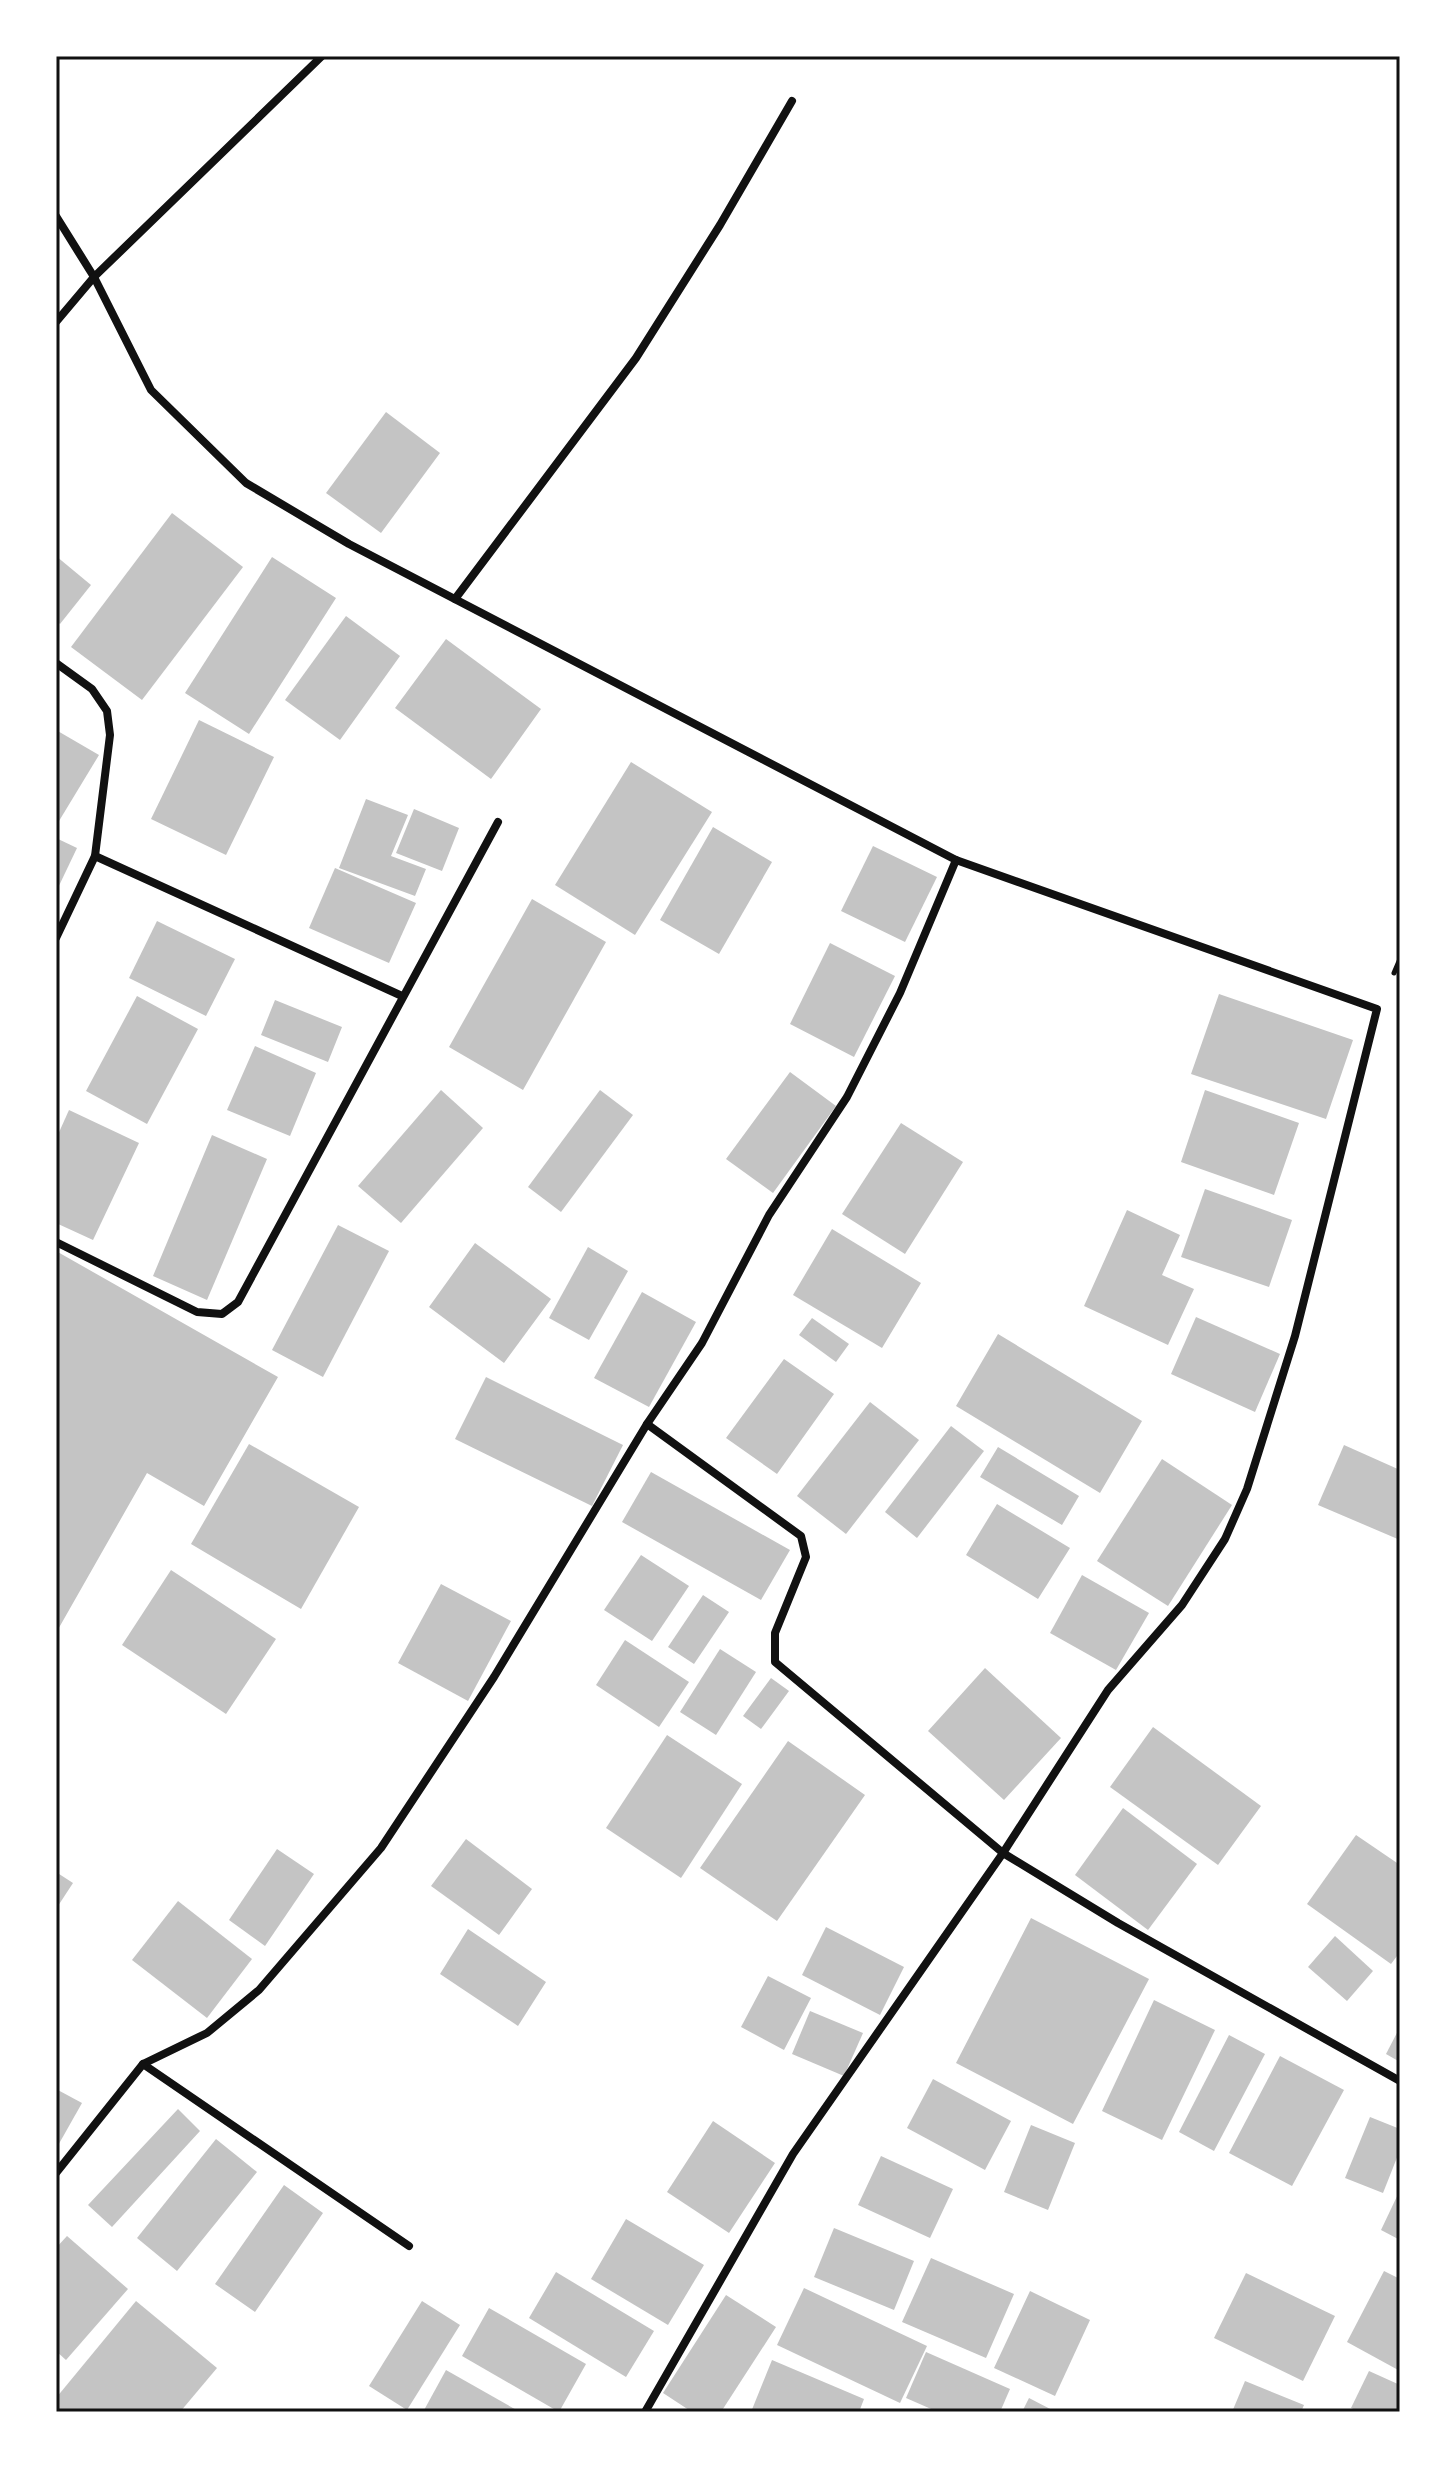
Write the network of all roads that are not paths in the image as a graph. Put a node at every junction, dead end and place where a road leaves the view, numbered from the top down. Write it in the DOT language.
graph roads {
  1 [pos="322,56"];
  2 [pos="792,101"];
  3 [pos="56,216"];
  4 [pos="94,277"];
  5 [pos="56,322"];
  6 [pos="455,599"];
  7 [pos="56,663"];
  8 [pos="498,822"];
  9 [pos="95,856"];
  10 [pos="956,860"];
  11 [pos="56,938"];
  12 [pos="402,996"];
  13 [pos="56,1242"];
  14 [pos="647,1424"];
  15 [pos="1003,1853"];
  16 [pos="143,2064"];
  17 [pos="1400,2081"];
  18 [pos="56,2173"];
  19 [pos="409,2246"];
  20 [pos="645,2412"];
  1 -- 4 [label="street"];
  2 -- 6 [label="street"];
  3 -- 4 [label="street"];
  4 -- 5 [label="street"];
  4 -- 6 [label="street"];
  6 -- 10 [label="street"];
  7 -- 9 [label="street"];
  8 -- 12 [label="street"];
  9 -- 11 [label="street"];
  9 -- 12 [label="street"];
  10 -- 14 [label="street"];
  10 -- 15 [label="street"];
  12 -- 13 [label="street"];
  14 -- 15 [label="street"];
  14 -- 16 [label="street"];
  15 -- 17 [label="street"];
  15 -- 20 [label="street"];
  16 -- 18 [label="street"];
  16 -- 19 [label="street"];
}
